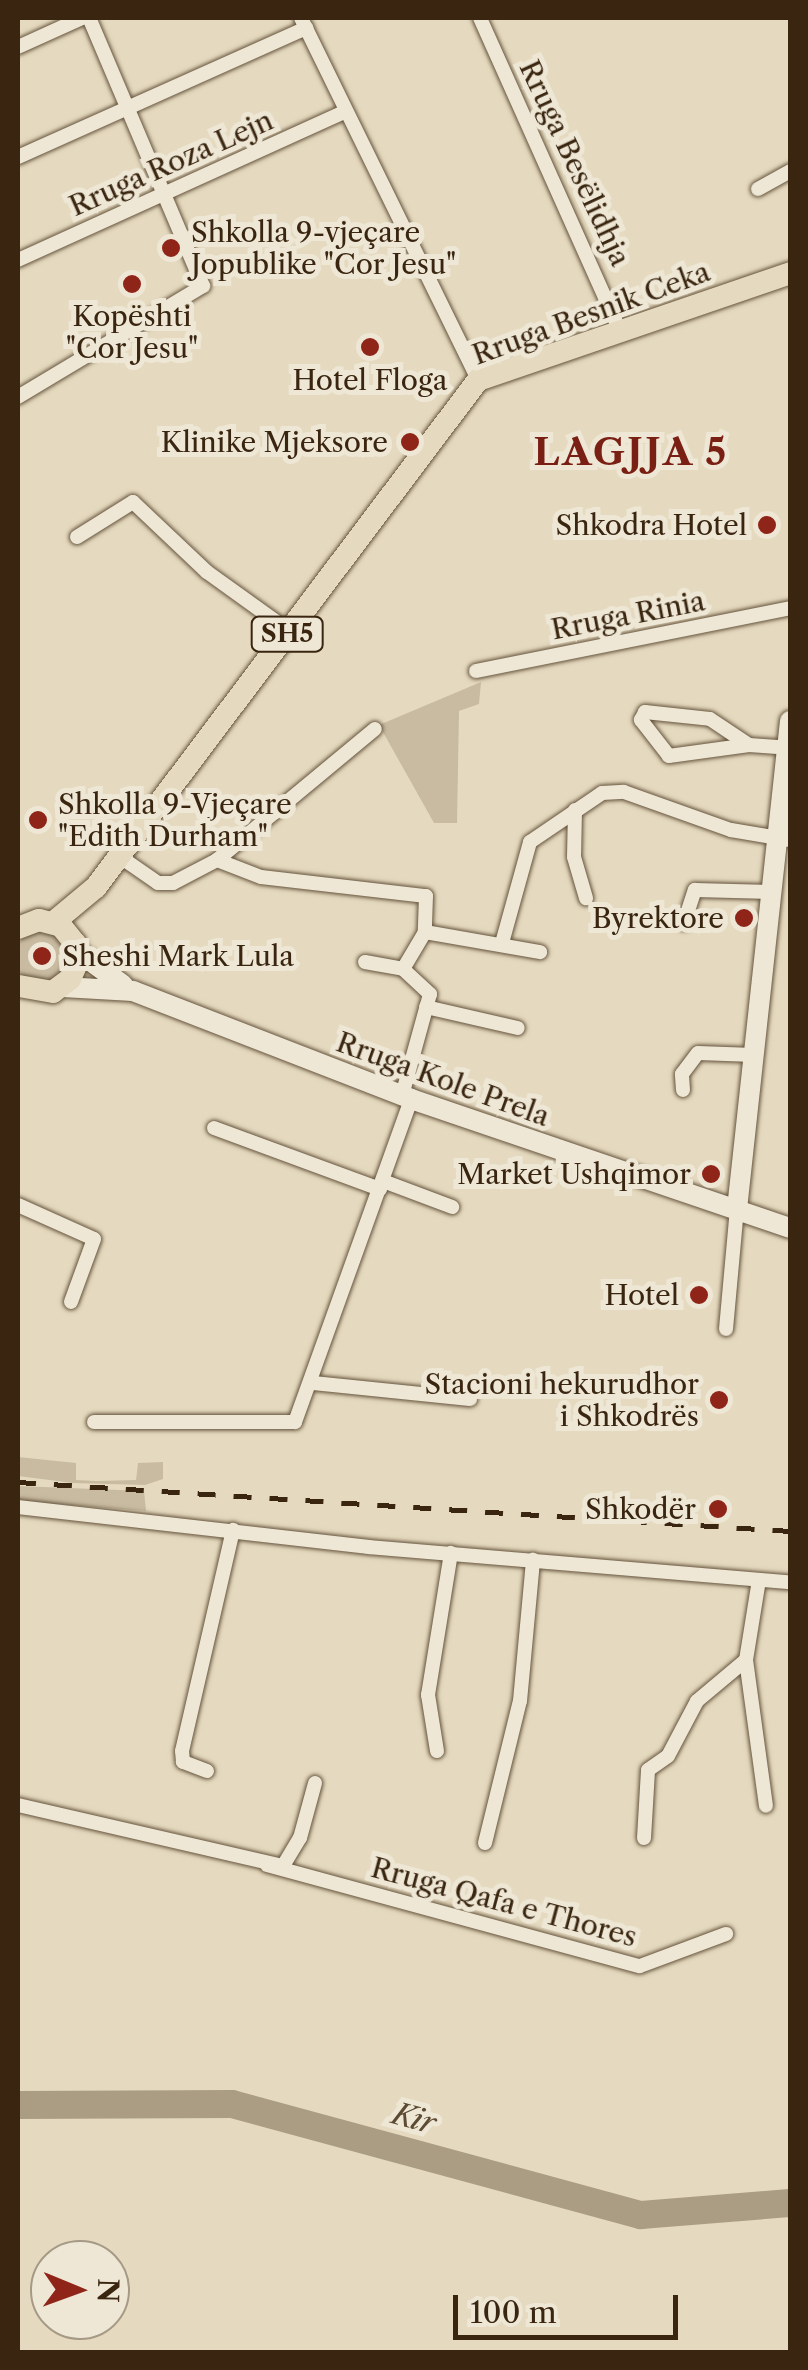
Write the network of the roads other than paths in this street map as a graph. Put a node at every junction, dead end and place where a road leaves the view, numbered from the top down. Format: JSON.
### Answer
{"nodes":[{"id":1,"x":86,"y":18,"type":"edge"},
{"id":2,"x":480,"y":18,"type":"edge"},
{"id":3,"x":303,"y":23,"type":"edge"},
{"id":4,"x":18,"y":47,"type":"edge"},
{"id":5,"x":129,"y":106,"type":"junction"},
{"id":6,"x":345,"y":112,"type":"junction"},
{"id":7,"x":18,"y":157,"type":"edge"},
{"id":8,"x":790,"y":171,"type":"edge"},
{"id":9,"x":758,"y":189,"type":"dead end"},
{"id":10,"x":167,"y":190,"type":"junction"},
{"id":11,"x":18,"y":260,"type":"edge"},
{"id":12,"x":790,"y":272,"type":"edge"},
{"id":13,"x":620,"y":332,"type":"junction"},
{"id":14,"x":478,"y":380,"type":"junction"},
{"id":15,"x":18,"y":398,"type":"edge"},
{"id":16,"x":77,"y":537,"type":"dead end"},
{"id":17,"x":790,"y":608,"type":"edge"},
{"id":18,"x":289,"y":631,"type":"junction"},
{"id":19,"x":476,"y":671,"type":"dead end"},
{"id":20,"x":790,"y":721,"type":"edge"},
{"id":21,"x":375,"y":729,"type":"dead end"},
{"id":22,"x":749,"y":745,"type":"junction"},
{"id":23,"x":788,"y":748,"type":"junction"},
{"id":24,"x":788,"y":775,"type":"edge"},
{"id":25,"x":575,"y":810,"type":"junction"},
{"id":26,"x":784,"y":839,"type":"edge"},
{"id":27,"x":120,"y":856,"type":"junction"},
{"id":28,"x":217,"y":860,"type":"junction"},
{"id":29,"x":96,"y":887,"type":"junction"},
{"id":30,"x":772,"y":892,"type":"junction"},
{"id":31,"x":586,"y":898,"type":"dead end"},
{"id":32,"x":54,"y":922,"type":"junction"},
{"id":33,"x":684,"y":923,"type":"dead end"},
{"id":34,"x":18,"y":928,"type":"edge"},
{"id":35,"x":425,"y":932,"type":"junction"},
{"id":36,"x":502,"y":943,"type":"junction"},
{"id":37,"x":76,"y":947,"type":"junction"},
{"id":38,"x":540,"y":952,"type":"dead end"},
{"id":39,"x":365,"y":962,"type":"dead end"},
{"id":40,"x":402,"y":969,"type":"junction"},
{"id":41,"x":18,"y":986,"type":"edge"},
{"id":42,"x":52,"y":990,"type":"junction"},
{"id":43,"x":133,"y":992,"type":"junction"},
{"id":44,"x":426,"y":1007,"type":"junction"},
{"id":45,"x":18,"y":1008,"type":"edge"},
{"id":46,"x":518,"y":1028,"type":"dead end"},
{"id":47,"x":754,"y":1054,"type":"junction"},
{"id":48,"x":683,"y":1090,"type":"dead end"},
{"id":49,"x":406,"y":1097,"type":"junction"},
{"id":50,"x":214,"y":1128,"type":"dead end"},
{"id":51,"x":381,"y":1185,"type":"junction"},
{"id":52,"x":18,"y":1205,"type":"edge"},
{"id":53,"x":452,"y":1207,"type":"dead end"},
{"id":54,"x":737,"y":1210,"type":"junction"},
{"id":55,"x":790,"y":1228,"type":"edge"},
{"id":56,"x":71,"y":1302,"type":"dead end"},
{"id":57,"x":726,"y":1330,"type":"dead end"},
{"id":58,"x":313,"y":1383,"type":"junction"},
{"id":59,"x":470,"y":1399,"type":"dead end"},
{"id":60,"x":94,"y":1422,"type":"dead end"},
{"id":61,"x":18,"y":1507,"type":"edge"},
{"id":62,"x":233,"y":1530,"type":"junction"},
{"id":63,"x":451,"y":1553,"type":"junction"},
{"id":64,"x":532,"y":1560,"type":"junction"},
{"id":65,"x":759,"y":1580,"type":"junction"},
{"id":66,"x":790,"y":1582,"type":"edge"},
{"id":67,"x":746,"y":1660,"type":"junction"},
{"id":68,"x":438,"y":1751,"type":"dead end"},
{"id":69,"x":207,"y":1772,"type":"dead end"},
{"id":70,"x":315,"y":1783,"type":"dead end"},
{"id":71,"x":18,"y":1805,"type":"edge"},
{"id":72,"x":766,"y":1806,"type":"dead end"},
{"id":73,"x":644,"y":1838,"type":"dead end"},
{"id":74,"x":485,"y":1843,"type":"dead end"},
{"id":75,"x":267,"y":1865,"type":"junction"},
{"id":76,"x":726,"y":1934,"type":"dead end"}],
"edges":[{"from":1,"to":4,"type":"street"},
{"from":1,"to":5,"type":"street"},
{"from":2,"to":13,"type":"street","name":"Rruga Besëlidhja"},
{"from":3,"to":5,"type":"street"},
{"from":3,"to":6,"type":"street"},
{"from":5,"to":7,"type":"street"},
{"from":5,"to":10,"type":"street"},
{"from":6,"to":10,"type":"street","name":"Rruga Roza Lejn"},
{"from":6,"to":14,"type":"street"},
{"from":8,"to":9,"type":"street"},
{"from":10,"to":11,"type":"street","name":"Rruga Roza Lejn"},
{"from":10,"to":15,"type":"street"},
{"from":12,"to":13,"type":"main road","name":"Rruga Besnik Ceka"},
{"from":13,"to":14,"type":"main road","name":"Rruga Besnik Ceka"},
{"from":14,"to":18,"type":"main road","name":"Rruga Besnik Ceka","number":"SH5"},
{"from":16,"to":18,"type":"street"},
{"from":17,"to":19,"type":"street","name":"Rruga Rinia"},
{"from":18,"to":27,"type":"main road","name":"Rruga Besnik Ceka","number":"SH5"},
{"from":20,"to":23,"type":"main road"},
{"from":21,"to":28,"type":"street"},
{"from":22,"to":22,"type":"street"},
{"from":22,"to":23,"type":"street"},
{"from":23,"to":24,"type":"main road"},
{"from":24,"to":26,"type":"main road"},
{"from":25,"to":26,"type":"street"},
{"from":25,"to":31,"type":"street"},
{"from":25,"to":36,"type":"street"},
{"from":26,"to":30,"type":"main road"},
{"from":27,"to":28,"type":"street"},
{"from":27,"to":29,"type":"main road","name":"Rruga Besnik Ceka","number":"SH5"},
{"from":28,"to":35,"type":"street"},
{"from":29,"to":32,"type":"main road","name":"Rruga Besnik Ceka","number":"SH5"},
{"from":29,"to":37,"type":"main road","name":"Rruga Besnik Ceka","number":"SH5"},
{"from":30,"to":33,"type":"street"},
{"from":30,"to":47,"type":"main road"},
{"from":32,"to":34,"type":"main road"},
{"from":32,"to":37,"type":"main road"},
{"from":35,"to":36,"type":"street"},
{"from":35,"to":40,"type":"street"},
{"from":36,"to":38,"type":"street"},
{"from":37,"to":42,"type":"main road","number":"SH5"},
{"from":37,"to":43,"type":"main road","name":"Rruga Kole Prela"},
{"from":39,"to":40,"type":"street"},
{"from":40,"to":44,"type":"street"},
{"from":41,"to":42,"type":"main road"},
{"from":42,"to":43,"type":"main road","name":"Rruga Kole Prela"},
{"from":42,"to":45,"type":"main road"},
{"from":43,"to":49,"type":"main road","name":"Rruga Kole Prela"},
{"from":44,"to":46,"type":"street"},
{"from":44,"to":49,"type":"street"},
{"from":47,"to":48,"type":"street"},
{"from":47,"to":54,"type":"main road"},
{"from":49,"to":51,"type":"street"},
{"from":49,"to":54,"type":"main road","name":"Rruga Kole Prela"},
{"from":50,"to":51,"type":"street"},
{"from":51,"to":53,"type":"street"},
{"from":51,"to":58,"type":"street"},
{"from":52,"to":56,"type":"street"},
{"from":54,"to":55,"type":"main road","name":"Rruga Kole Prela"},
{"from":54,"to":57,"type":"street"},
{"from":58,"to":59,"type":"street"},
{"from":58,"to":60,"type":"street"},
{"from":61,"to":62,"type":"street"},
{"from":62,"to":63,"type":"street"},
{"from":62,"to":69,"type":"street"},
{"from":63,"to":64,"type":"street"},
{"from":63,"to":68,"type":"street"},
{"from":64,"to":65,"type":"street"},
{"from":64,"to":74,"type":"street"},
{"from":65,"to":66,"type":"street"},
{"from":65,"to":67,"type":"street"},
{"from":67,"to":72,"type":"street"},
{"from":67,"to":73,"type":"street"},
{"from":70,"to":75,"type":"street"},
{"from":71,"to":75,"type":"street","name":"Rruga Qafa e Thores"},
{"from":75,"to":76,"type":"street","name":"Rruga Qafa e Thores"}]}
